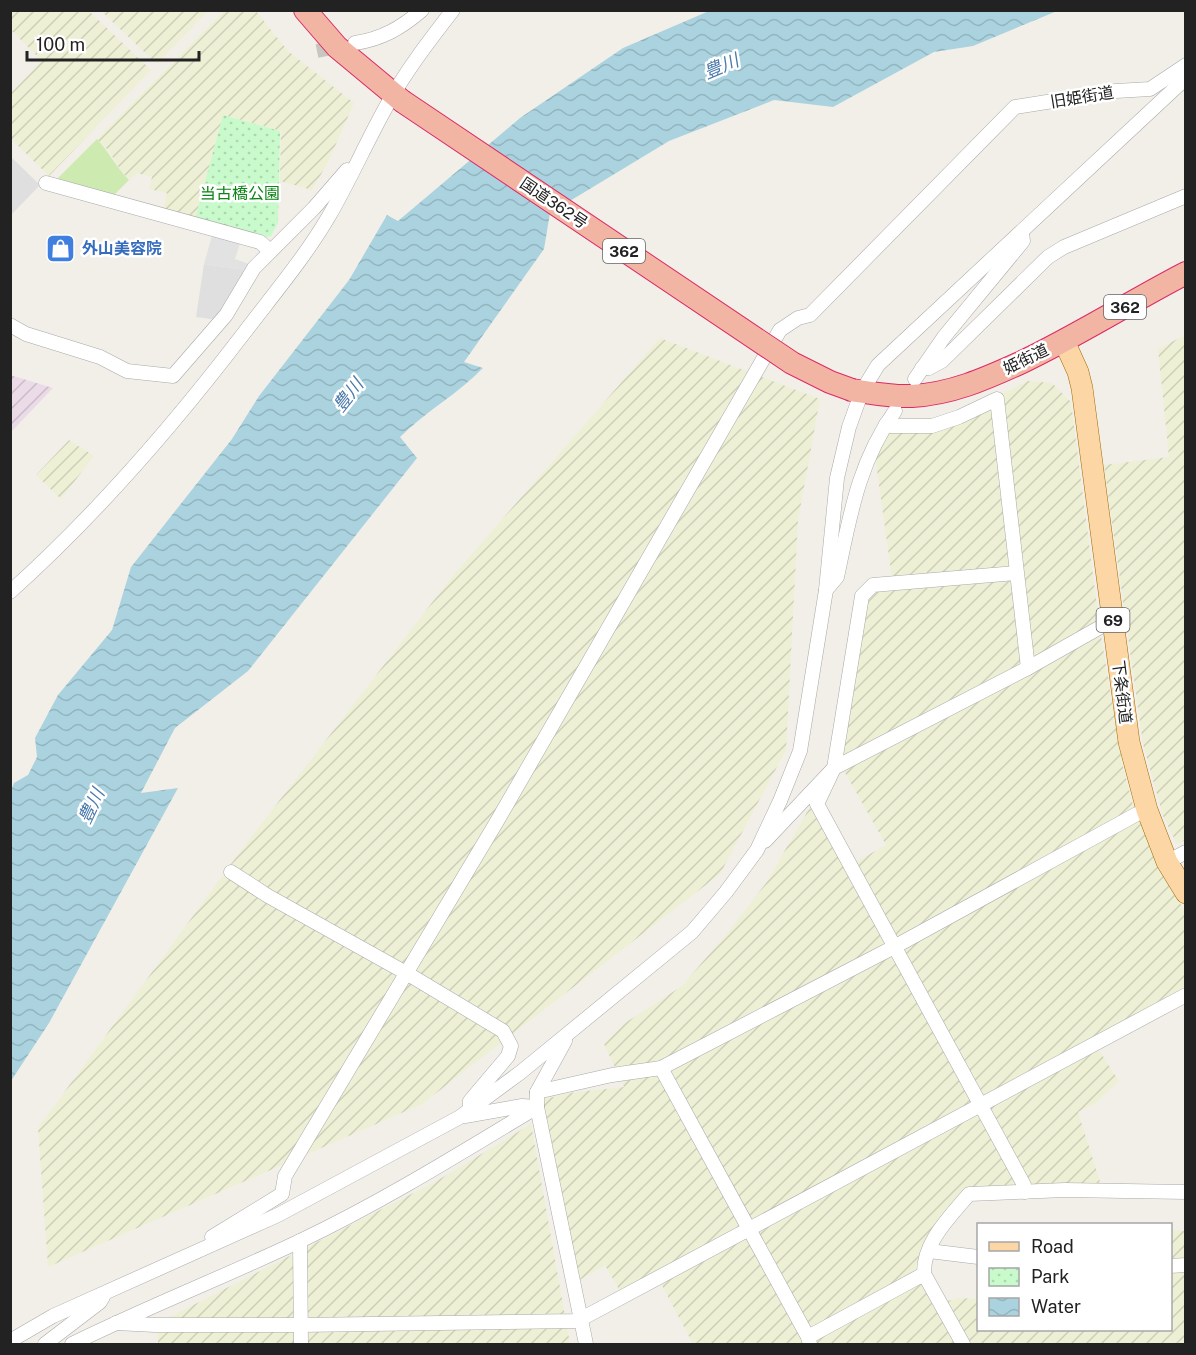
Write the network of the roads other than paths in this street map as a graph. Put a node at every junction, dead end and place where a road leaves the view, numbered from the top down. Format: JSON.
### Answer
{"nodes":[{"id":1,"x":305,"y":10,"type":"edge"},
{"id":2,"x":422,"y":10,"type":"edge"},
{"id":3,"x":453,"y":10,"type":"edge"},
{"id":4,"x":356,"y":43,"type":"tunnel mouth"},
{"id":5,"x":1185,"y":65,"type":"edge"},
{"id":6,"x":1185,"y":78,"type":"edge"},
{"id":7,"x":398,"y":97,"type":"junction"},
{"id":8,"x":362,"y":152,"type":"junction"},
{"id":9,"x":46,"y":183,"type":"dead end"},
{"id":10,"x":1185,"y":196,"type":"edge"},
{"id":11,"x":1022,"y":230,"type":"junction"},
{"id":12,"x":270,"y":250,"type":"junction"},
{"id":13,"x":1185,"y":273,"type":"edge"},
{"id":14,"x":10,"y":325,"type":"edge"},
{"id":15,"x":1065,"y":340,"type":"junction"},
{"id":16,"x":857,"y":390,"type":"junction"},
{"id":17,"x":895,"y":411,"type":"dead end"},
{"id":18,"x":886,"y":424,"type":"junction"},
{"id":19,"x":1016,"y":573,"type":"junction"},
{"id":20,"x":826,"y":590,"type":"junction"},
{"id":21,"x":10,"y":592,"type":"edge"},
{"id":22,"x":1113,"y":622,"type":"junction"},
{"id":23,"x":1028,"y":669,"type":"junction"},
{"id":24,"x":834,"y":768,"type":"junction"},
{"id":25,"x":1146,"y":810,"type":"junction"},
{"id":26,"x":757,"y":850,"type":"junction"},
{"id":27,"x":1176,"y":857,"type":"edge"},
{"id":28,"x":231,"y":872,"type":"dead end"},
{"id":29,"x":1185,"y":893,"type":"edge"},
{"id":30,"x":894,"y":947,"type":"junction"},
{"id":31,"x":408,"y":974,"type":"junction"},
{"id":32,"x":1185,"y":996,"type":"edge"},
{"id":33,"x":569,"y":1034,"type":"junction"},
{"id":34,"x":661,"y":1068,"type":"junction"},
{"id":35,"x":537,"y":1099,"type":"junction"},
{"id":36,"x":980,"y":1105,"type":"junction"},
{"id":37,"x":465,"y":1113,"type":"junction"},
{"id":38,"x":1025,"y":1192,"type":"junction"},
{"id":39,"x":1185,"y":1192,"type":"edge"},
{"id":40,"x":749,"y":1229,"type":"junction"},
{"id":41,"x":300,"y":1241,"type":"junction"},
{"id":42,"x":929,"y":1251,"type":"junction"},
{"id":43,"x":192,"y":1253,"type":"junction"},
{"id":44,"x":977,"y":1257,"type":"edge"},
{"id":45,"x":924,"y":1274,"type":"junction"},
{"id":46,"x":105,"y":1292,"type":"junction"},
{"id":47,"x":581,"y":1319,"type":"junction"},
{"id":48,"x":116,"y":1323,"type":"junction"},
{"id":49,"x":301,"y":1325,"type":"junction"},
{"id":50,"x":10,"y":1341,"type":"edge"},
{"id":51,"x":809,"y":1341,"type":"edge"},
{"id":52,"x":45,"y":1344,"type":"edge"},
{"id":53,"x":72,"y":1344,"type":"edge"},
{"id":54,"x":301,"y":1344,"type":"edge"},
{"id":55,"x":586,"y":1344,"type":"edge"},
{"id":56,"x":963,"y":1344,"type":"edge"}],
"edges":[{"from":1,"to":7,"type":"highway","name":"国道362号","number":"362"},
{"from":2,"to":4,"type":"street"},
{"from":3,"to":7,"type":"street"},
{"from":5,"to":31,"type":"street","name":"旧姫街道"},
{"from":6,"to":11,"type":"street"},
{"from":7,"to":8,"type":"street"},
{"from":7,"to":16,"type":"highway","name":"国道362号","number":"362","bridge":true},
{"from":8,"to":12,"type":"street"},
{"from":8,"to":21,"type":"street"},
{"from":9,"to":12,"type":"street"},
{"from":10,"to":11,"type":"street"},
{"from":11,"to":16,"type":"street"},
{"from":12,"to":14,"type":"street"},
{"from":13,"to":15,"type":"highway","name":"姫街道","number":"362"},
{"from":15,"to":16,"type":"highway","name":"姫街道","number":"362"},
{"from":15,"to":22,"type":"main road","name":"下条街道","number":"69"},
{"from":16,"to":20,"type":"street"},
{"from":17,"to":18,"type":"street"},
{"from":18,"to":19,"type":"street"},
{"from":18,"to":20,"type":"street"},
{"from":19,"to":23,"type":"street"},
{"from":19,"to":24,"type":"street"},
{"from":20,"to":26,"type":"street"},
{"from":22,"to":23,"type":"street"},
{"from":22,"to":25,"type":"main road","name":"下条街道","number":"69"},
{"from":23,"to":24,"type":"street"},
{"from":24,"to":26,"type":"street"},
{"from":24,"to":30,"type":"street"},
{"from":25,"to":27,"type":"main road","name":"下条街道","number":"69"},
{"from":25,"to":30,"type":"street"},
{"from":26,"to":33,"type":"street"},
{"from":27,"to":29,"type":"main road","name":"下条街道","number":"69"},
{"from":28,"to":31,"type":"street"},
{"from":30,"to":34,"type":"street"},
{"from":30,"to":36,"type":"street"},
{"from":31,"to":37,"type":"street"},
{"from":31,"to":43,"type":"street"},
{"from":32,"to":36,"type":"street"},
{"from":33,"to":35,"type":"street"},
{"from":33,"to":37,"type":"street"},
{"from":34,"to":35,"type":"street"},
{"from":34,"to":40,"type":"street"},
{"from":35,"to":37,"type":"street"},
{"from":35,"to":41,"type":"street"},
{"from":35,"to":47,"type":"street"},
{"from":36,"to":38,"type":"street"},
{"from":36,"to":40,"type":"street"},
{"from":37,"to":43,"type":"street"},
{"from":38,"to":39,"type":"street"},
{"from":38,"to":42,"type":"street"},
{"from":40,"to":47,"type":"street"},
{"from":40,"to":51,"type":"street"},
{"from":41,"to":48,"type":"street"},
{"from":41,"to":49,"type":"street"},
{"from":42,"to":44,"type":"street"},
{"from":42,"to":45,"type":"street"},
{"from":43,"to":46,"type":"street"},
{"from":45,"to":51,"type":"street"},
{"from":45,"to":56,"type":"street"},
{"from":46,"to":50,"type":"street"},
{"from":46,"to":52,"type":"street"},
{"from":47,"to":49,"type":"street"},
{"from":47,"to":55,"type":"street"},
{"from":48,"to":49,"type":"street"},
{"from":48,"to":53,"type":"street"},
{"from":49,"to":54,"type":"street"}]}
